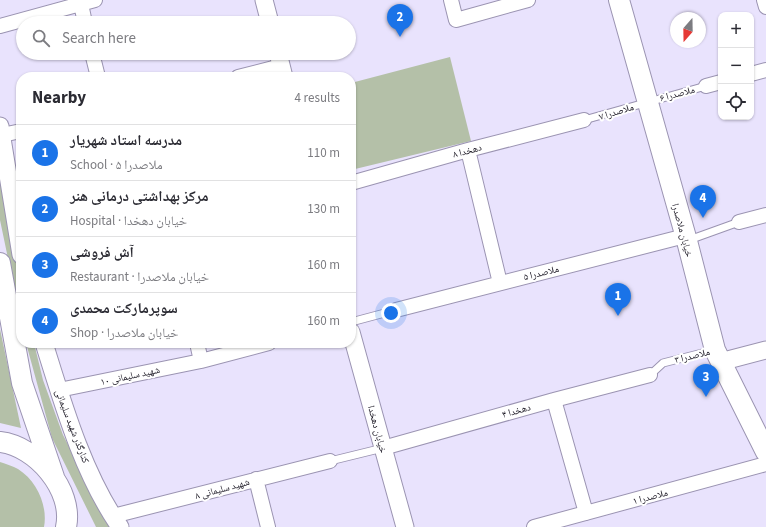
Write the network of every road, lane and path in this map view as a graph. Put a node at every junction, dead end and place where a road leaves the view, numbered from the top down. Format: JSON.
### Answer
{"nodes":[{"id":1,"x":95,"y":0,"type":"edge"},
{"id":2,"x":264,"y":0,"type":"edge"},
{"id":3,"x":451,"y":0,"type":"edge"},
{"id":4,"x":528,"y":0,"type":"edge"},
{"id":5,"x":619,"y":0,"type":"edge"},
{"id":6,"x":764,"y":0,"type":"edge"},
{"id":7,"x":81,"y":4,"type":"junction"},
{"id":8,"x":766,"y":7,"type":"edge"},
{"id":9,"x":37,"y":16,"type":"edge"},
{"id":10,"x":84,"y":16,"type":"edge"},
{"id":11,"x":268,"y":16,"type":"edge"},
{"id":12,"x":16,"y":22,"type":"edge"},
{"id":13,"x":0,"y":26,"type":"edge"},
{"id":14,"x":94,"y":60,"type":"edge"},
{"id":15,"x":281,"y":65,"type":"edge"},
{"id":16,"x":766,"y":70,"type":"edge"},
{"id":17,"x":97,"y":72,"type":"edge"},
{"id":18,"x":256,"y":72,"type":"edge"},
{"id":19,"x":754,"y":73,"type":"edge"},
{"id":20,"x":718,"y":83,"type":"edge"},
{"id":21,"x":706,"y":86,"type":"joint"},
{"id":22,"x":648,"y":101,"type":"junction"},
{"id":23,"x":584,"y":120,"type":"joint"},
{"id":24,"x":1,"y":130,"type":"edge"},
{"id":25,"x":16,"y":131,"type":"edge"},
{"id":26,"x":468,"y":150,"type":"junction"},
{"id":27,"x":356,"y":182,"type":"edge"},
{"id":28,"x":766,"y":215,"type":"edge"},
{"id":29,"x":739,"y":222,"type":"joint"},
{"id":30,"x":16,"y":224,"type":"edge"},
{"id":31,"x":686,"y":238,"type":"junction"},
{"id":32,"x":0,"y":263,"type":"edge"},
{"id":33,"x":500,"y":283,"type":"junction"},
{"id":34,"x":396,"y":310,"type":"joint"},
{"id":35,"x":356,"y":321,"type":"edge"},
{"id":36,"x":46,"y":348,"type":"edge"},
{"id":37,"x":197,"y":348,"type":"edge"},
{"id":38,"x":250,"y":348,"type":"edge"},
{"id":39,"x":355,"y":348,"type":"edge"},
{"id":40,"x":766,"y":350,"type":"edge"},
{"id":41,"x":717,"y":356,"type":"junction"},
{"id":42,"x":201,"y":361,"type":"junction"},
{"id":43,"x":650,"y":375,"type":"joint"},
{"id":44,"x":59,"y":390,"type":"junction"},
{"id":45,"x":554,"y":400,"type":"junction"},
{"id":46,"x":0,"y":442,"type":"edge"},
{"id":47,"x":383,"y":448,"type":"junction"},
{"id":48,"x":766,"y":452,"type":"edge"},
{"id":49,"x":330,"y":460,"type":"joint"},
{"id":50,"x":766,"y":464,"type":"edge"},
{"id":51,"x":54,"y":477,"type":"junction"},
{"id":52,"x":256,"y":479,"type":"junction"},
{"id":53,"x":64,"y":499,"type":"junction"},
{"id":54,"x":586,"y":513,"type":"junction"},
{"id":55,"x":117,"y":522,"type":"edge"},
{"id":56,"x":66,"y":527,"type":"edge"},
{"id":57,"x":83,"y":527,"type":"edge"},
{"id":58,"x":268,"y":527,"type":"edge"},
{"id":59,"x":405,"y":527,"type":"edge"},
{"id":60,"x":534,"y":527,"type":"edge"}],
"edges":[{"from":1,"to":7,"type":"street"},
{"from":2,"to":11,"type":"street"},
{"from":3,"to":4,"type":"street"},
{"from":5,"to":22,"type":"main road","name":"خیابان ملاصدرا"},
{"from":6,"to":8,"type":"street"},
{"from":7,"to":9,"type":"street"},
{"from":7,"to":10,"type":"street"},
{"from":12,"to":13,"type":"street"},
{"from":14,"to":17,"type":"street"},
{"from":15,"to":18,"type":"street"},
{"from":16,"to":19,"type":"street"},
{"from":20,"to":21,"type":"street"},
{"from":21,"to":22,"type":"lane","name":"ملاصدرا ۶"},
{"from":22,"to":23,"type":"lane","name":"ملاصدرا ۷"},
{"from":22,"to":31,"type":"main road","name":"خیابان ملاصدرا"},
{"from":23,"to":26,"type":"street","name":"دهخدا ۸"},
{"from":24,"to":25,"type":"street"},
{"from":24,"to":30,"type":"street"},
{"from":26,"to":27,"type":"street","name":"دهخدا ۸"},
{"from":26,"to":33,"type":"street"},
{"from":28,"to":29,"type":"street"},
{"from":29,"to":31,"type":"lane"},
{"from":31,"to":33,"type":"street","name":"ملاصدرا ۵"},
{"from":31,"to":41,"type":"main road","name":"خیابان ملاصدرا"},
{"from":32,"to":51,"type":"main road"},
{"from":33,"to":34,"type":"street","name":"ملاصدرا ۵"},
{"from":34,"to":35,"type":"lane"},
{"from":36,"to":44,"type":"street","name":"کنارگذر شهید سلیمانی"},
{"from":37,"to":42,"type":"street"},
{"from":38,"to":42,"type":"street","name":"شهید سلیمانی ۱۰"},
{"from":39,"to":47,"type":"street","name":"خیابان دهخدا"},
{"from":40,"to":41,"type":"street"},
{"from":41,"to":43,"type":"lane","name":"ملاصدرا ۳"},
{"from":41,"to":48,"type":"main road","name":"خیابان ملاصدرا"},
{"from":42,"to":44,"type":"street","name":"شهید سلیمانی ۱۰"},
{"from":43,"to":45,"type":"street","name":"دهخدا ۴"},
{"from":44,"to":55,"type":"street","name":"کنارگذر شهید سلیمانی"},
{"from":45,"to":47,"type":"street","name":"دهخدا ۴"},
{"from":45,"to":54,"type":"street"},
{"from":46,"to":51,"type":"main road"},
{"from":47,"to":49,"type":"lane"},
{"from":47,"to":59,"type":"street","name":"خیابان دهخدا"},
{"from":49,"to":52,"type":"street","name":"شهید سلیمانی ۸"},
{"from":50,"to":54,"type":"street","name":"ملاصدرا ۱"},
{"from":51,"to":53,"type":"main road"},
{"from":52,"to":55,"type":"street","name":"شهید سلیمانی ۸"},
{"from":52,"to":58,"type":"street"},
{"from":53,"to":56,"type":"main road"},
{"from":53,"to":57,"type":"main road"},
{"from":54,"to":60,"type":"street","name":"ملاصدرا ۱"}]}
